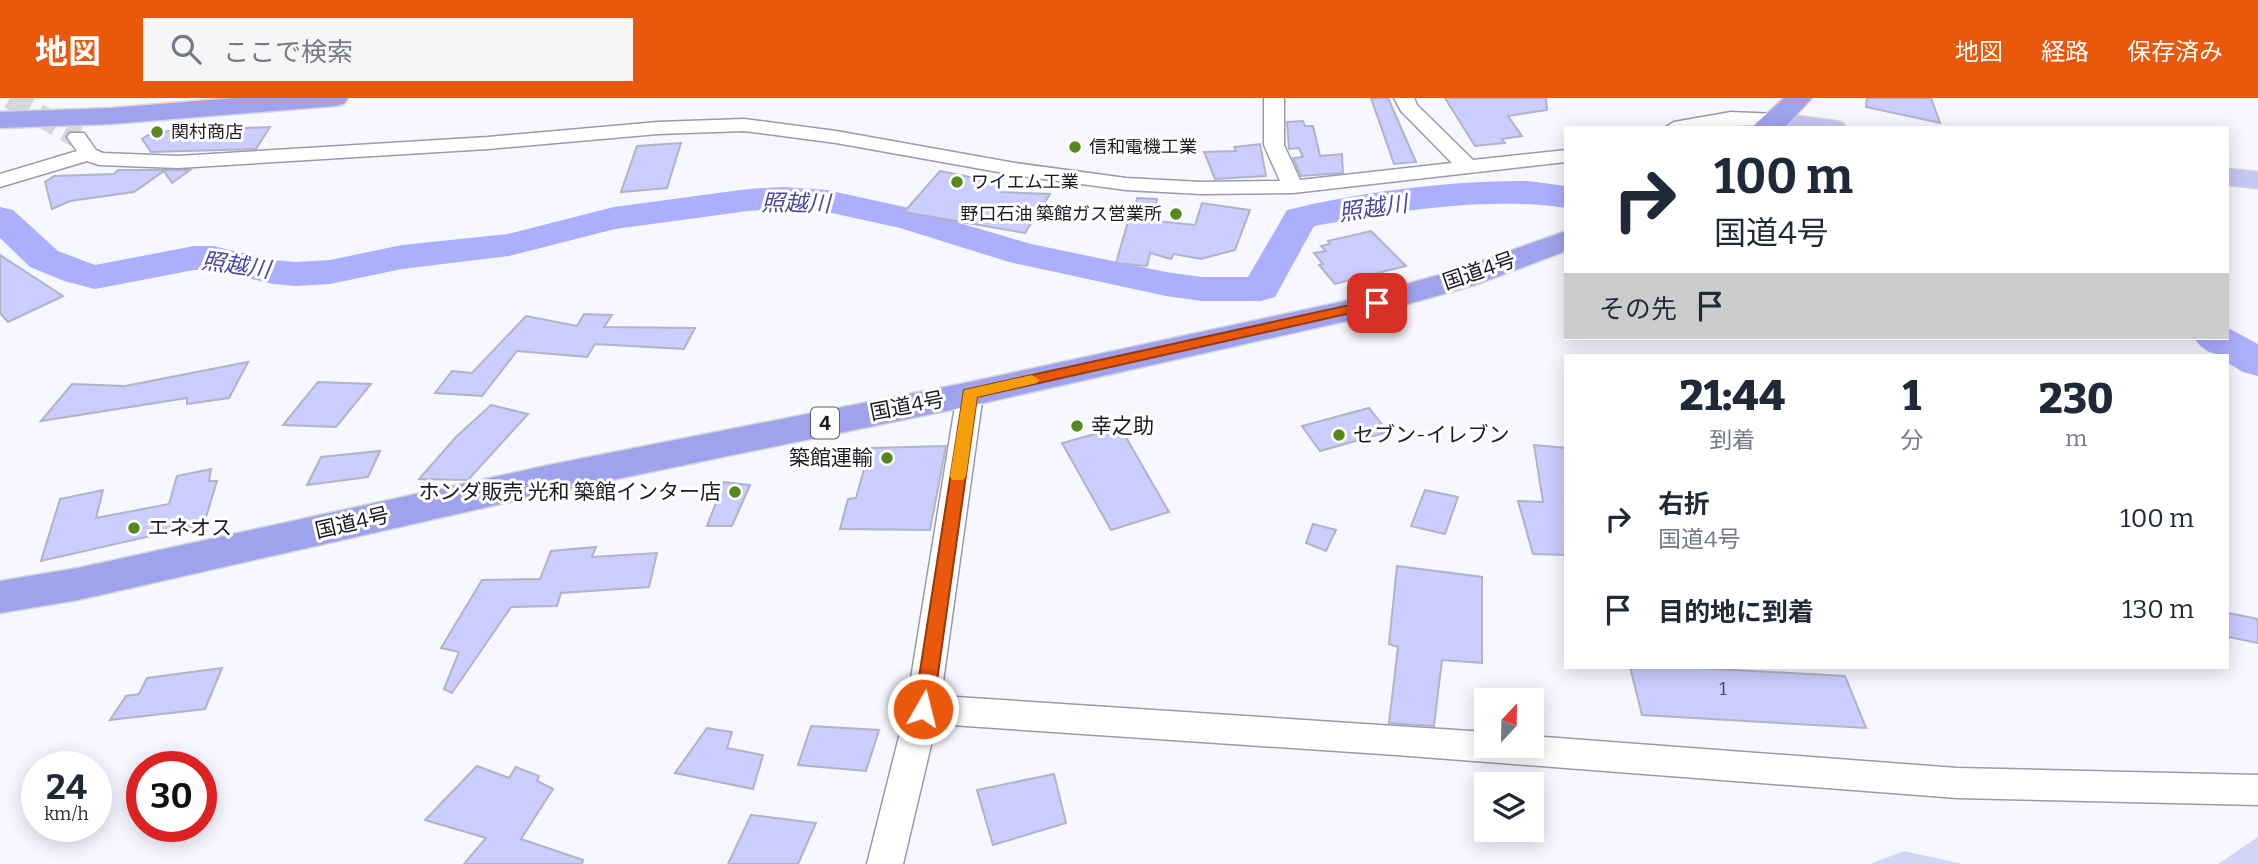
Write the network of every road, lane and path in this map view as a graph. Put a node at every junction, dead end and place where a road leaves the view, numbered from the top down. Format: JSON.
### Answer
{"nodes":[{"id":1,"x":123,"y":98,"type":"edge"},
{"id":2,"x":335,"y":98,"type":"edge"},
{"id":3,"x":1274,"y":98,"type":"edge"},
{"id":4,"x":1404,"y":98,"type":"edge"},
{"id":5,"x":1800,"y":98,"type":"edge"},
{"id":6,"x":0,"y":104,"type":"edge"},
{"id":7,"x":254,"y":106,"type":"junction"},
{"id":8,"x":0,"y":120,"type":"edge"},
{"id":9,"x":1771,"y":124,"type":"edge"},
{"id":10,"x":1685,"y":126,"type":"edge"},
{"id":11,"x":1802,"y":126,"type":"edge"},
{"id":12,"x":0,"y":128,"type":"edge"},
{"id":13,"x":1564,"y":156,"type":"edge"},
{"id":14,"x":1468,"y":167,"type":"junction"},
{"id":15,"x":2229,"y":177,"type":"edge"},
{"id":16,"x":2258,"y":180,"type":"edge"},
{"id":17,"x":0,"y":181,"type":"edge"},
{"id":18,"x":1293,"y":187,"type":"junction"},
{"id":19,"x":1564,"y":241,"type":"edge"},
{"id":20,"x":970,"y":394,"type":"junction"},
{"id":21,"x":78,"y":584,"type":"junction"},
{"id":22,"x":0,"y":597,"type":"edge"},
{"id":23,"x":0,"y":610,"type":"edge"},
{"id":24,"x":923,"y":709,"type":"junction"},
{"id":25,"x":2258,"y":790,"type":"edge"},
{"id":26,"x":885,"y":864,"type":"edge"}],
"edges":[{"from":1,"to":6,"type":"highway"},
{"from":2,"to":7,"type":"highway"},
{"from":3,"to":18,"type":"street"},
{"from":4,"to":14,"type":"street"},
{"from":5,"to":9,"type":"highway"},
{"from":7,"to":8,"type":"highway"},
{"from":7,"to":12,"type":"highway"},
{"from":9,"to":10,"type":"street"},
{"from":9,"to":11,"type":"main road"},
{"from":13,"to":14,"type":"street"},
{"from":14,"to":18,"type":"street"},
{"from":15,"to":16,"type":"main road"},
{"from":17,"to":18,"type":"street"},
{"from":19,"to":20,"type":"highway","name":"国道4号","number":"4"},
{"from":20,"to":21,"type":"highway","name":"国道4号","number":"4"},
{"from":20,"to":24,"type":"street"},
{"from":21,"to":22,"type":"highway","name":"国道4号","number":"4"},
{"from":21,"to":23,"type":"highway","name":"国道4号","number":"4"},
{"from":24,"to":25,"type":"street"},
{"from":24,"to":26,"type":"street"}]}
